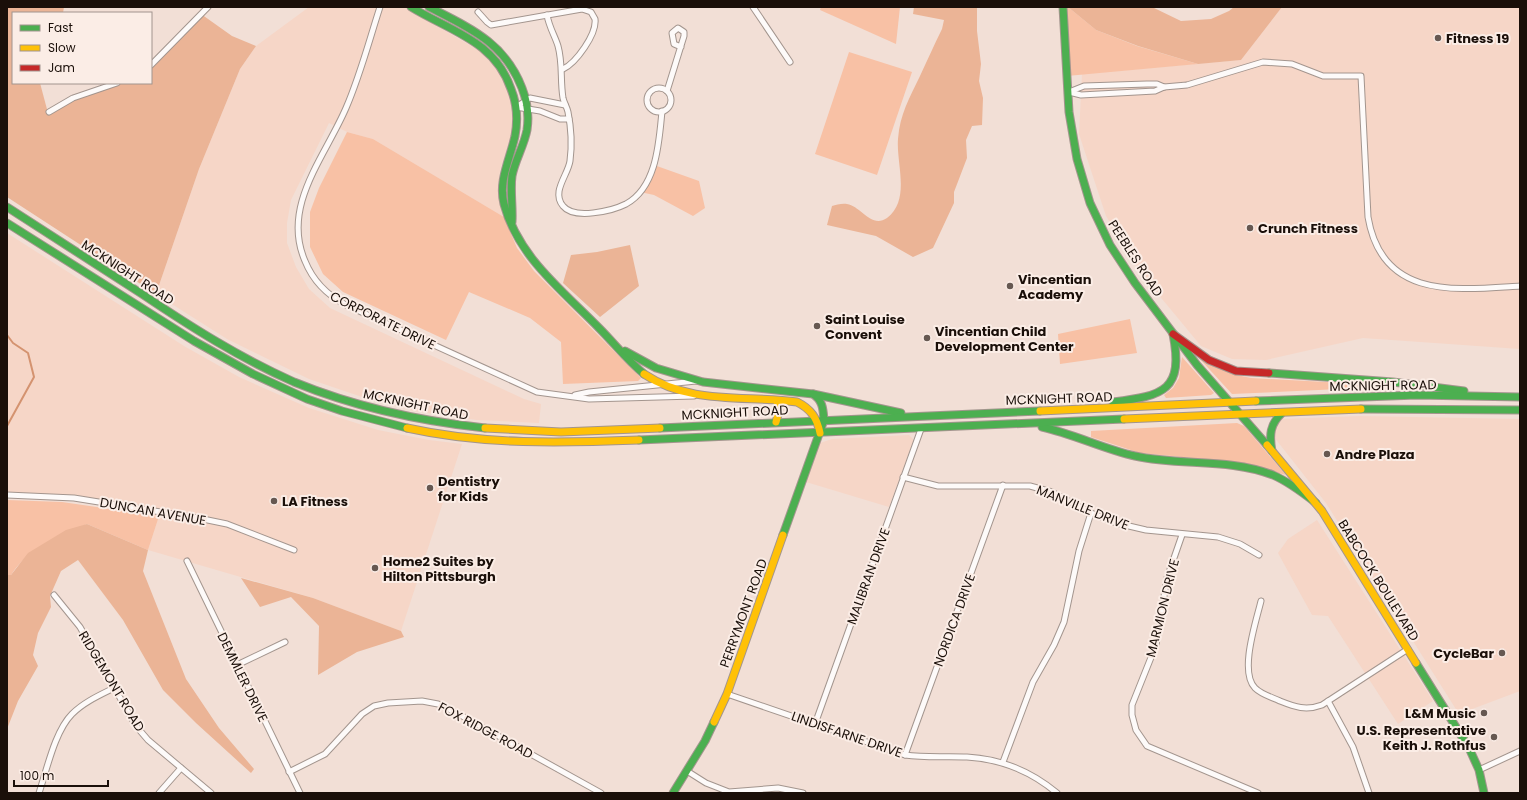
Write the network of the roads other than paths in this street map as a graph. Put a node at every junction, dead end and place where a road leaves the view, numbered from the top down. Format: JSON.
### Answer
{"nodes":[{"id":1,"x":208,"y":7,"type":"edge"},
{"id":2,"x":380,"y":7,"type":"edge"},
{"id":3,"x":411,"y":7,"type":"edge"},
{"id":4,"x":429,"y":7,"type":"edge"},
{"id":5,"x":753,"y":7,"type":"edge"},
{"id":6,"x":1063,"y":7,"type":"edge"},
{"id":7,"x":478,"y":12,"type":"dead end"},
{"id":8,"x":547,"y":15,"type":"junction"},
{"id":9,"x":681,"y":47,"type":"dead end"},
{"id":10,"x":790,"y":62,"type":"dead end"},
{"id":11,"x":152,"y":64,"type":"edge"},
{"id":12,"x":563,"y":69,"type":"junction"},
{"id":13,"x":114,"y":84,"type":"edge"},
{"id":14,"x":1164,"y":88,"type":"junction"},
{"id":15,"x":667,"y":91,"type":"junction"},
{"id":16,"x":1069,"y":92,"type":"junction"},
{"id":17,"x":526,"y":99,"type":"junction"},
{"id":18,"x":566,"y":105,"type":"junction"},
{"id":19,"x":516,"y":107,"type":"junction"},
{"id":20,"x":527,"y":109,"type":"junction"},
{"id":21,"x":662,"y":111,"type":"junction"},
{"id":22,"x":49,"y":112,"type":"dead end"},
{"id":23,"x":569,"y":119,"type":"junction"},
{"id":24,"x":7,"y":207,"type":"edge"},
{"id":25,"x":512,"y":222,"type":"junction"},
{"id":26,"x":7,"y":223,"type":"edge"},
{"id":27,"x":1520,"y":286,"type":"edge"},
{"id":28,"x":1173,"y":334,"type":"junction"},
{"id":29,"x":617,"y":345,"type":"junction"},
{"id":30,"x":703,"y":382,"type":"junction"},
{"id":31,"x":662,"y":384,"type":"junction"},
{"id":32,"x":813,"y":394,"type":"junction"},
{"id":33,"x":572,"y":396,"type":"junction"},
{"id":34,"x":701,"y":396,"type":"junction"},
{"id":35,"x":1517,"y":397,"type":"edge"},
{"id":36,"x":777,"y":401,"type":"junction"},
{"id":37,"x":1231,"y":402,"type":"junction"},
{"id":38,"x":1051,"y":410,"type":"junction"},
{"id":39,"x":1520,"y":410,"type":"edge"},
{"id":40,"x":1282,"y":413,"type":"junction"},
{"id":41,"x":1242,"y":415,"type":"junction"},
{"id":42,"x":916,"y":416,"type":"junction"},
{"id":43,"x":822,"y":420,"type":"junction"},
{"id":44,"x":776,"y":422,"type":"junction"},
{"id":45,"x":1025,"y":424,"type":"junction"},
{"id":46,"x":921,"y":429,"type":"junction"},
{"id":47,"x":820,"y":433,"type":"junction"},
{"id":48,"x":1272,"y":451,"type":"junction"},
{"id":49,"x":904,"y":477,"type":"junction"},
{"id":50,"x":1003,"y":485,"type":"junction"},
{"id":51,"x":7,"y":495,"type":"edge"},
{"id":52,"x":1316,"y":503,"type":"junction"},
{"id":53,"x":1092,"y":513,"type":"junction"},
{"id":54,"x":1182,"y":535,"type":"junction"},
{"id":55,"x":294,"y":550,"type":"dead end"},
{"id":56,"x":1259,"y":555,"type":"dead end"},
{"id":57,"x":187,"y":561,"type":"dead end"},
{"id":58,"x":54,"y":595,"type":"dead end"},
{"id":59,"x":1261,"y":601,"type":"dead end"},
{"id":60,"x":285,"y":642,"type":"dead end"},
{"id":61,"x":1408,"y":649,"type":"junction"},
{"id":62,"x":237,"y":665,"type":"junction"},
{"id":63,"x":114,"y":688,"type":"junction"},
{"id":64,"x":727,"y":694,"type":"junction"},
{"id":65,"x":1328,"y":701,"type":"junction"},
{"id":66,"x":815,"y":724,"type":"junction"},
{"id":67,"x":1520,"y":751,"type":"edge"},
{"id":68,"x":905,"y":755,"type":"junction"},
{"id":69,"x":1003,"y":762,"type":"junction"},
{"id":70,"x":181,"y":768,"type":"junction"},
{"id":71,"x":1478,"y":770,"type":"junction"},
{"id":72,"x":687,"y":771,"type":"junction"},
{"id":73,"x":289,"y":772,"type":"junction"},
{"id":74,"x":39,"y":793,"type":"edge"},
{"id":75,"x":159,"y":793,"type":"edge"},
{"id":76,"x":211,"y":793,"type":"edge"},
{"id":77,"x":300,"y":793,"type":"edge"},
{"id":78,"x":601,"y":793,"type":"edge"},
{"id":79,"x":673,"y":793,"type":"edge"},
{"id":80,"x":804,"y":793,"type":"edge"},
{"id":81,"x":1057,"y":793,"type":"edge"},
{"id":82,"x":1258,"y":793,"type":"edge"},
{"id":83,"x":1369,"y":793,"type":"edge"},
{"id":84,"x":1484,"y":793,"type":"edge"}],
"edges":[{"from":1,"to":11,"type":"street"},
{"from":2,"to":33,"type":"street","name":"CORPORATE DRIVE"},
{"from":3,"to":19,"type":"main road"},
{"from":4,"to":17,"type":"main road"},
{"from":5,"to":10,"type":"street"},
{"from":6,"to":16,"type":"main road","name":"PEEBLES ROAD"},
{"from":7,"to":8,"type":"street"},
{"from":8,"to":12,"type":"street"},
{"from":8,"to":12,"type":"street"},
{"from":9,"to":15,"type":"street"},
{"from":12,"to":18,"type":"street"},
{"from":13,"to":22,"type":"street"},
{"from":14,"to":16,"type":"street"},
{"from":14,"to":16,"type":"street"},
{"from":14,"to":27,"type":"street"},
{"from":15,"to":21,"type":"street"},
{"from":15,"to":21,"type":"street"},
{"from":16,"to":28,"type":"main road","name":"PEEBLES ROAD"},
{"from":17,"to":18,"type":"street"},
{"from":17,"to":19,"type":"street"},
{"from":17,"to":20,"type":"main road"},
{"from":18,"to":23,"type":"street"},
{"from":19,"to":20,"type":"street"},
{"from":19,"to":25,"type":"main road"},
{"from":20,"to":23,"type":"street"},
{"from":20,"to":25,"type":"main road"},
{"from":21,"to":23,"type":"street"},
{"from":24,"to":44,"type":"main road","name":"MCKNIGHT ROAD"},
{"from":25,"to":29,"type":"main road"},
{"from":26,"to":47,"type":"main road","name":"MCKNIGHT ROAD"},
{"from":28,"to":35,"type":"main road"},
{"from":28,"to":37,"type":"main road","name":"PEEBLES ROAD"},
{"from":28,"to":38,"type":"main road"},
{"from":29,"to":30,"type":"main road"},
{"from":29,"to":31,"type":"main road"},
{"from":30,"to":31,"type":"street","name":"CORPORATE DRIVE"},
{"from":30,"to":32,"type":"main road"},
{"from":31,"to":33,"type":"street","name":"CORPORATE DRIVE"},
{"from":31,"to":34,"type":"main road"},
{"from":32,"to":42,"type":"main road"},
{"from":32,"to":43,"type":"main road"},
{"from":33,"to":34,"type":"street","name":"CORPORATE DRIVE"},
{"from":34,"to":36,"type":"main road"},
{"from":35,"to":37,"type":"main road","name":"MCKNIGHT ROAD"},
{"from":36,"to":43,"type":"main road"},
{"from":36,"to":44,"type":"main road"},
{"from":37,"to":38,"type":"main road","name":"MCKNIGHT ROAD"},
{"from":37,"to":41,"type":"main road","name":"PEEBLES ROAD"},
{"from":38,"to":42,"type":"main road","name":"MCKNIGHT ROAD"},
{"from":39,"to":40,"type":"main road","name":"MCKNIGHT ROAD"},
{"from":40,"to":41,"type":"main road","name":"MCKNIGHT ROAD"},
{"from":40,"to":48,"type":"main road"},
{"from":41,"to":45,"type":"main road","name":"MCKNIGHT ROAD"},
{"from":41,"to":48,"type":"main road","name":"BABCOCK BOULEVARD"},
{"from":42,"to":43,"type":"main road","name":"MCKNIGHT ROAD"},
{"from":43,"to":44,"type":"main road","name":"MCKNIGHT ROAD"},
{"from":43,"to":47,"type":"main road"},
{"from":45,"to":46,"type":"main road","name":"MCKNIGHT ROAD"},
{"from":45,"to":52,"type":"main road"},
{"from":46,"to":47,"type":"main road","name":"MCKNIGHT ROAD"},
{"from":46,"to":49,"type":"street","name":"MALIBRAN DRIVE"},
{"from":47,"to":64,"type":"main road","name":"PERRYMONT ROAD"},
{"from":48,"to":52,"type":"main road","name":"BABCOCK BOULEVARD"},
{"from":49,"to":50,"type":"street","name":"MANVILLE DRIVE"},
{"from":49,"to":66,"type":"street","name":"MALIBRAN DRIVE"},
{"from":50,"to":53,"type":"street","name":"MANVILLE DRIVE"},
{"from":50,"to":68,"type":"street","name":"NORDICA DRIVE"},
{"from":51,"to":55,"type":"street","name":"DUNCAN AVENUE"},
{"from":52,"to":61,"type":"main road","name":"BABCOCK BOULEVARD"},
{"from":53,"to":54,"type":"street","name":"MANVILLE DRIVE"},
{"from":53,"to":69,"type":"street"},
{"from":54,"to":56,"type":"street","name":"MANVILLE DRIVE"},
{"from":54,"to":82,"type":"street","name":"MARMION DRIVE"},
{"from":57,"to":62,"type":"street","name":"DEMMLER DRIVE"},
{"from":58,"to":63,"type":"street","name":"RIDGEMONT ROAD"},
{"from":59,"to":65,"type":"street"},
{"from":60,"to":62,"type":"street"},
{"from":61,"to":65,"type":"street"},
{"from":61,"to":71,"type":"main road","name":"BABCOCK BOULEVARD"},
{"from":62,"to":73,"type":"street","name":"DEMMLER DRIVE"},
{"from":63,"to":70,"type":"street","name":"RIDGEMONT ROAD"},
{"from":63,"to":74,"type":"street"},
{"from":64,"to":66,"type":"street","name":"LINDISFARNE DRIVE"},
{"from":64,"to":72,"type":"main road","name":"PERRYMONT ROAD"},
{"from":65,"to":83,"type":"street"},
{"from":66,"to":68,"type":"street","name":"LINDISFARNE DRIVE"},
{"from":67,"to":71,"type":"street"},
{"from":68,"to":69,"type":"street","name":"LINDISFARNE DRIVE"},
{"from":69,"to":81,"type":"street","name":"LINDISFARNE DRIVE"},
{"from":70,"to":75,"type":"street"},
{"from":70,"to":76,"type":"street","name":"RIDGEMONT ROAD"},
{"from":71,"to":84,"type":"main road","name":"BABCOCK BOULEVARD"},
{"from":72,"to":79,"type":"main road","name":"PERRYMONT ROAD"},
{"from":72,"to":80,"type":"street"},
{"from":73,"to":77,"type":"street","name":"DEMMLER DRIVE"},
{"from":73,"to":78,"type":"street","name":"FOX RIDGE ROAD"}]}
